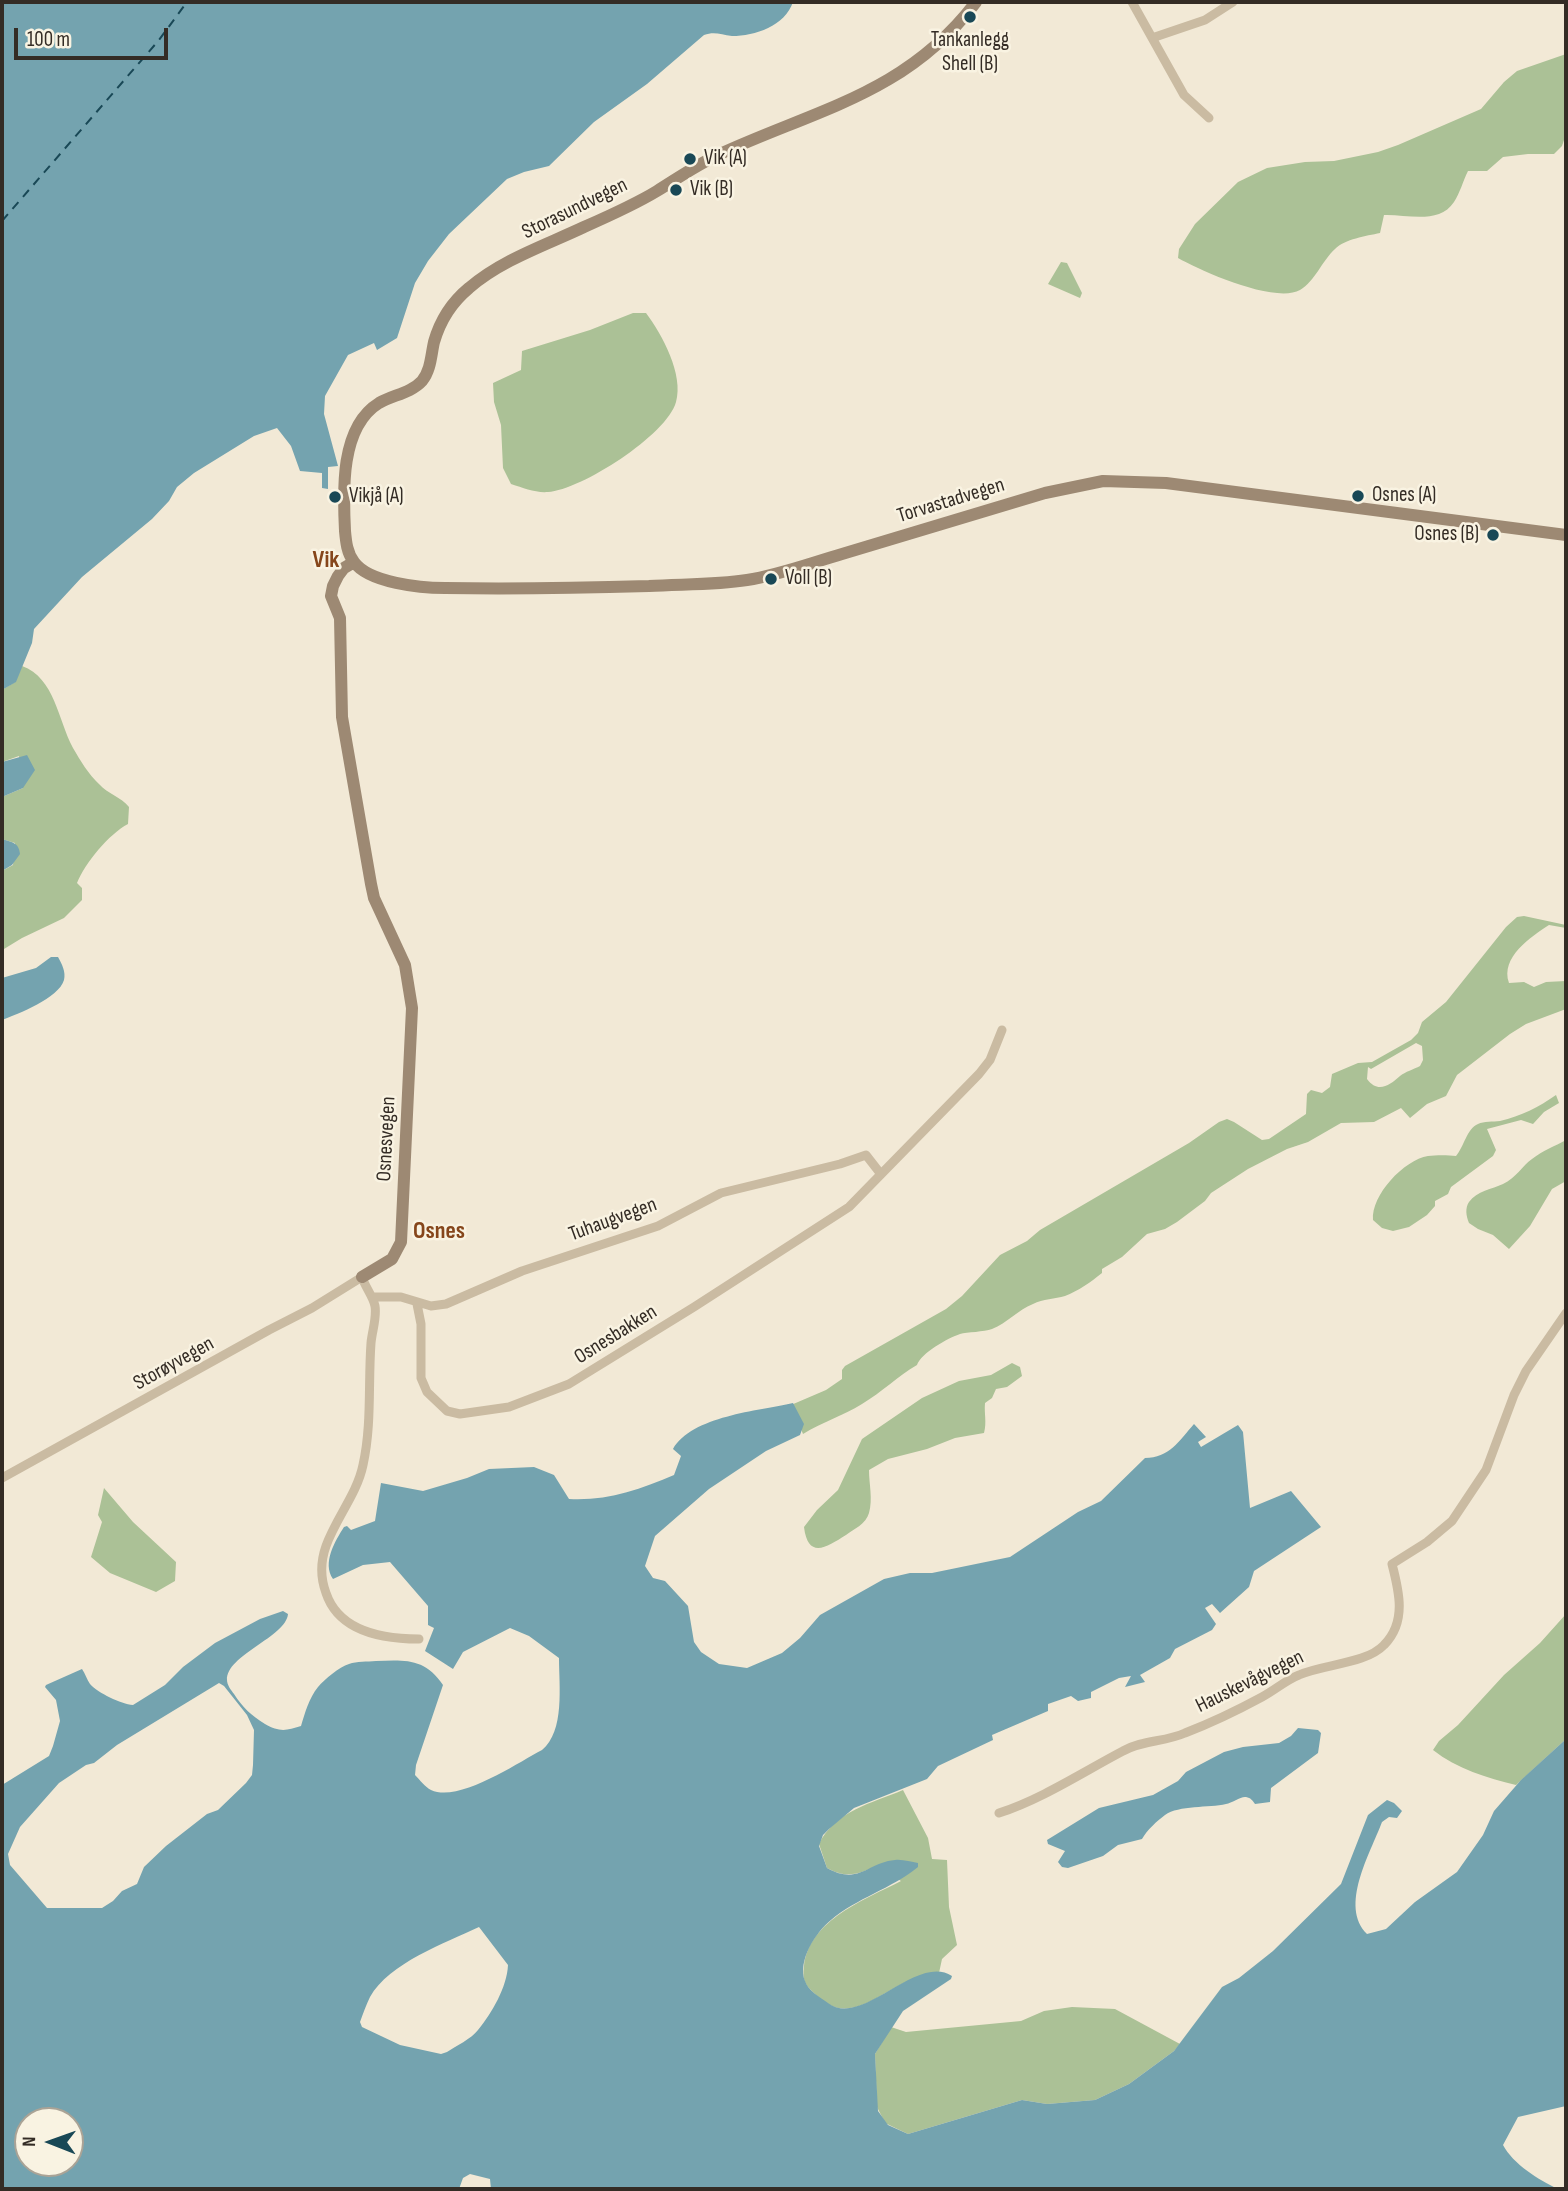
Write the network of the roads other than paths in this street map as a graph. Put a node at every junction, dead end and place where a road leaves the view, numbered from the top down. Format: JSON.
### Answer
{"nodes":[{"id":1,"x":976,"y":2,"type":"edge"},
{"id":2,"x":1132,"y":2,"type":"edge"},
{"id":3,"x":1233,"y":2,"type":"edge"},
{"id":4,"x":1152,"y":38,"type":"junction"},
{"id":5,"x":1209,"y":118,"type":"dead end"},
{"id":6,"x":1566,"y":535,"type":"edge"},
{"id":7,"x":354,"y":562,"type":"junction"},
{"id":8,"x":1002,"y":1030,"type":"dead end"},
{"id":9,"x":880,"y":1173,"type":"junction"},
{"id":10,"x":362,"y":1278,"type":"junction"},
{"id":11,"x":372,"y":1297,"type":"junction"},
{"id":12,"x":417,"y":1304,"type":"junction"},
{"id":13,"x":1566,"y":1313,"type":"edge"},
{"id":14,"x":2,"y":1478,"type":"edge"},
{"id":15,"x":419,"y":1639,"type":"dead end"},
{"id":16,"x":999,"y":1814,"type":"dead end"}],
"edges":[{"from":1,"to":7,"type":"main road","name":"Storasundvegen"},
{"from":2,"to":4,"type":"street"},
{"from":3,"to":4,"type":"street"},
{"from":4,"to":5,"type":"street"},
{"from":6,"to":7,"type":"main road","name":"Torvastadvegen"},
{"from":7,"to":10,"type":"main road","name":"Osnesvegen"},
{"from":8,"to":9,"type":"street","name":"Osnesbakken"},
{"from":9,"to":12,"type":"street","name":"Tuhaugvegen"},
{"from":9,"to":12,"type":"street","name":"Osnesbakken"},
{"from":10,"to":11,"type":"street"},
{"from":10,"to":14,"type":"street","name":"Storøyvegen"},
{"from":11,"to":12,"type":"street","name":"Tuhaugvegen"},
{"from":11,"to":15,"type":"street"},
{"from":13,"to":16,"type":"street","name":"Hauskevågvegen"}]}
